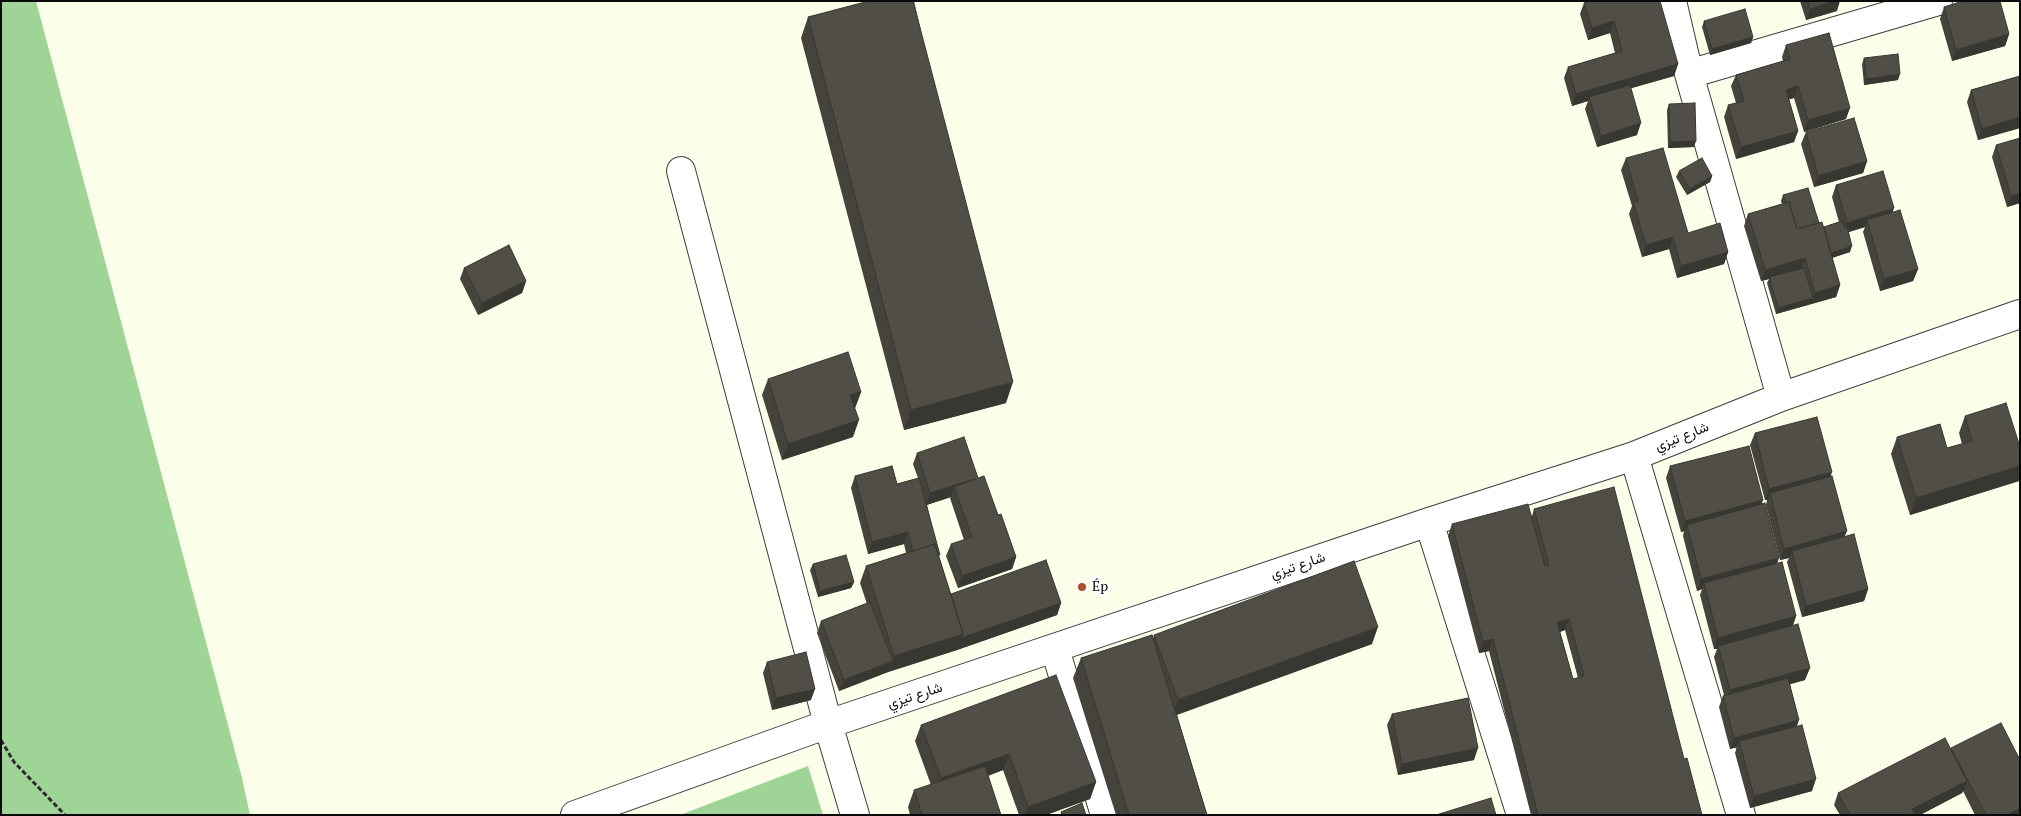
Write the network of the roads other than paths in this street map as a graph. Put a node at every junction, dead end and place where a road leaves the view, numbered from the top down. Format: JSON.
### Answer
{"nodes":[{"id":1,"x":1672,"y":1,"type":"edge"},
{"id":2,"x":1938,"y":1,"type":"edge"},
{"id":3,"x":1689,"y":74,"type":"junction"},
{"id":4,"x":681,"y":171,"type":"dead end"},
{"id":5,"x":2020,"y":314,"type":"edge"},
{"id":6,"x":1781,"y":397,"type":"junction"},
{"id":7,"x":1634,"y":456,"type":"junction"},
{"id":8,"x":1428,"y":522,"type":"junction"},
{"id":9,"x":1055,"y":649,"type":"junction"},
{"id":10,"x":828,"y":724,"type":"junction"},
{"id":11,"x":575,"y":815,"type":"edge"},
{"id":12,"x":855,"y":815,"type":"edge"},
{"id":13,"x":1105,"y":815,"type":"edge"},
{"id":14,"x":1521,"y":815,"type":"edge"},
{"id":15,"x":1741,"y":815,"type":"edge"}],
"edges":[{"from":1,"to":3,"type":"street"},
{"from":2,"to":3,"type":"street"},
{"from":3,"to":6,"type":"street"},
{"from":4,"to":10,"type":"street"},
{"from":5,"to":6,"type":"street","name":"شارع تيزي"},
{"from":6,"to":7,"type":"street","name":"شارع تيزي"},
{"from":7,"to":8,"type":"street","name":"شارع تيزي"},
{"from":7,"to":15,"type":"street"},
{"from":8,"to":9,"type":"street","name":"شارع تيزي"},
{"from":8,"to":14,"type":"street"},
{"from":9,"to":10,"type":"street","name":"شارع تيزي"},
{"from":9,"to":13,"type":"street"},
{"from":10,"to":11,"type":"street","name":"شارع تيزي"},
{"from":10,"to":12,"type":"street"}]}
